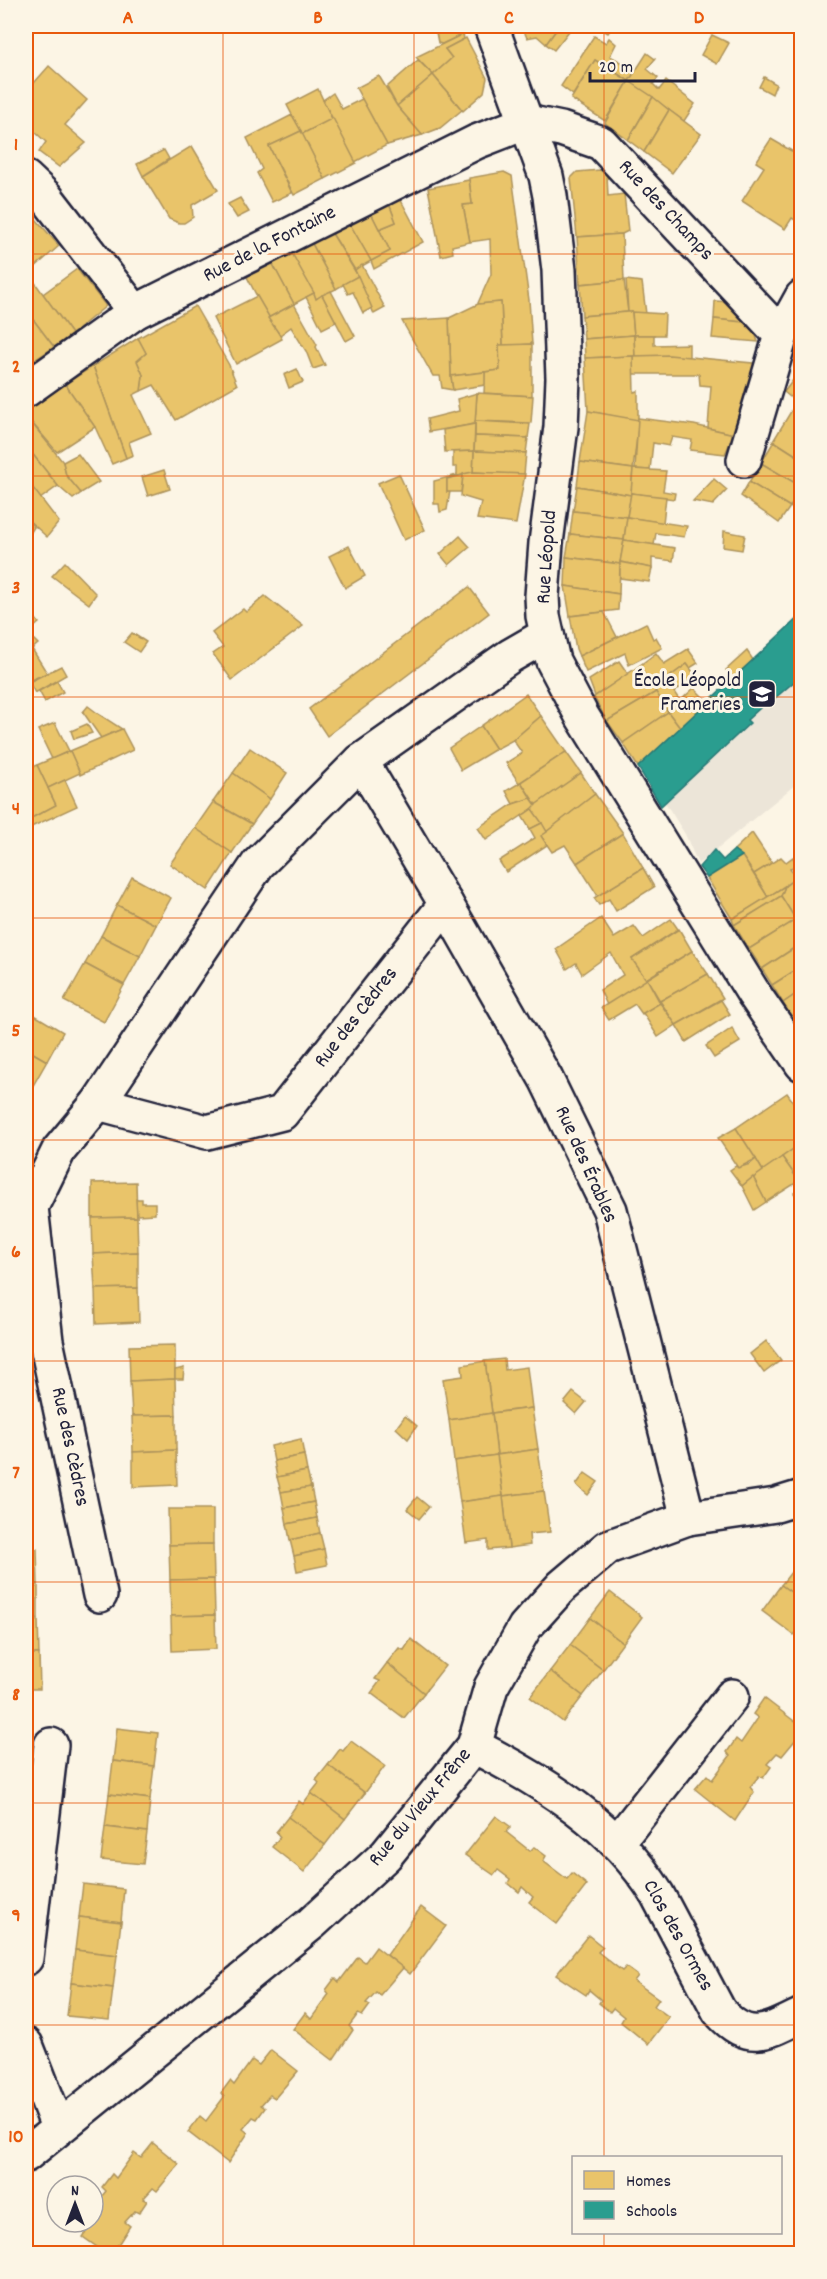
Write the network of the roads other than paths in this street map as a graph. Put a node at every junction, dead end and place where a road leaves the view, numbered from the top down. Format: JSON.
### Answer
{"nodes":[{"id":1,"x":491,"y":26,"type":"edge"},
{"id":2,"x":527,"y":122,"type":"junction"},
{"id":3,"x":26,"y":178,"type":"edge"},
{"id":4,"x":801,"y":297,"type":"edge"},
{"id":5,"x":135,"y":312,"type":"junction"},
{"id":6,"x":781,"y":335,"type":"junction"},
{"id":7,"x":26,"y":390,"type":"edge"},
{"id":8,"x":744,"y":460,"type":"dead end"},
{"id":9,"x":548,"y":639,"type":"junction"},
{"id":10,"x":361,"y":761,"type":"junction"},
{"id":11,"x":446,"y":904,"type":"junction"},
{"id":12,"x":801,"y":1064,"type":"edge"},
{"id":13,"x":98,"y":1103,"type":"junction"},
{"id":14,"x":801,"y":1497,"type":"edge"},
{"id":15,"x":688,"y":1518,"type":"junction"},
{"id":16,"x":100,"y":1595,"type":"dead end"},
{"id":17,"x":732,"y":1696,"type":"dead end"},
{"id":18,"x":51,"y":1745,"type":"dead end"},
{"id":19,"x":474,"y":1746,"type":"junction"},
{"id":20,"x":617,"y":1843,"type":"junction"},
{"id":21,"x":26,"y":1958,"type":"edge"},
{"id":22,"x":801,"y":2014,"type":"edge"},
{"id":23,"x":26,"y":2045,"type":"edge"},
{"id":24,"x":58,"y":2127,"type":"junction"},
{"id":25,"x":26,"y":2155,"type":"edge"}],
"edges":[{"from":1,"to":2,"type":"street","name":"Rue Léopold"},
{"from":2,"to":5,"type":"street","name":"Rue de la Fontaine"},
{"from":2,"to":6,"type":"street","name":"Rue des Champs"},
{"from":2,"to":9,"type":"street","name":"Rue Léopold"},
{"from":3,"to":5,"type":"street"},
{"from":4,"to":6,"type":"street"},
{"from":5,"to":7,"type":"street","name":"Rue de la Fontaine"},
{"from":6,"to":8,"type":"street"},
{"from":9,"to":10,"type":"street","name":"Rue des Cèdres"},
{"from":9,"to":12,"type":"street","name":"Rue Léopold"},
{"from":10,"to":11,"type":"street"},
{"from":10,"to":13,"type":"street","name":"Rue des Cèdres"},
{"from":11,"to":13,"type":"street","name":"Rue des Cèdres"},
{"from":11,"to":15,"type":"street","name":"Rue des Érables"},
{"from":13,"to":16,"type":"street","name":"Rue des Cèdres"},
{"from":14,"to":15,"type":"street","name":"Rue du Vieux Frêne"},
{"from":15,"to":19,"type":"street","name":"Rue du Vieux Frêne"},
{"from":17,"to":20,"type":"street"},
{"from":18,"to":21,"type":"street"},
{"from":19,"to":20,"type":"street","name":"Clos des Ormes"},
{"from":19,"to":24,"type":"street","name":"Rue du Vieux Frêne"},
{"from":20,"to":22,"type":"street","name":"Clos des Ormes"},
{"from":23,"to":24,"type":"street"},
{"from":24,"to":25,"type":"street","name":"Rue du Vieux Frêne"}]}
